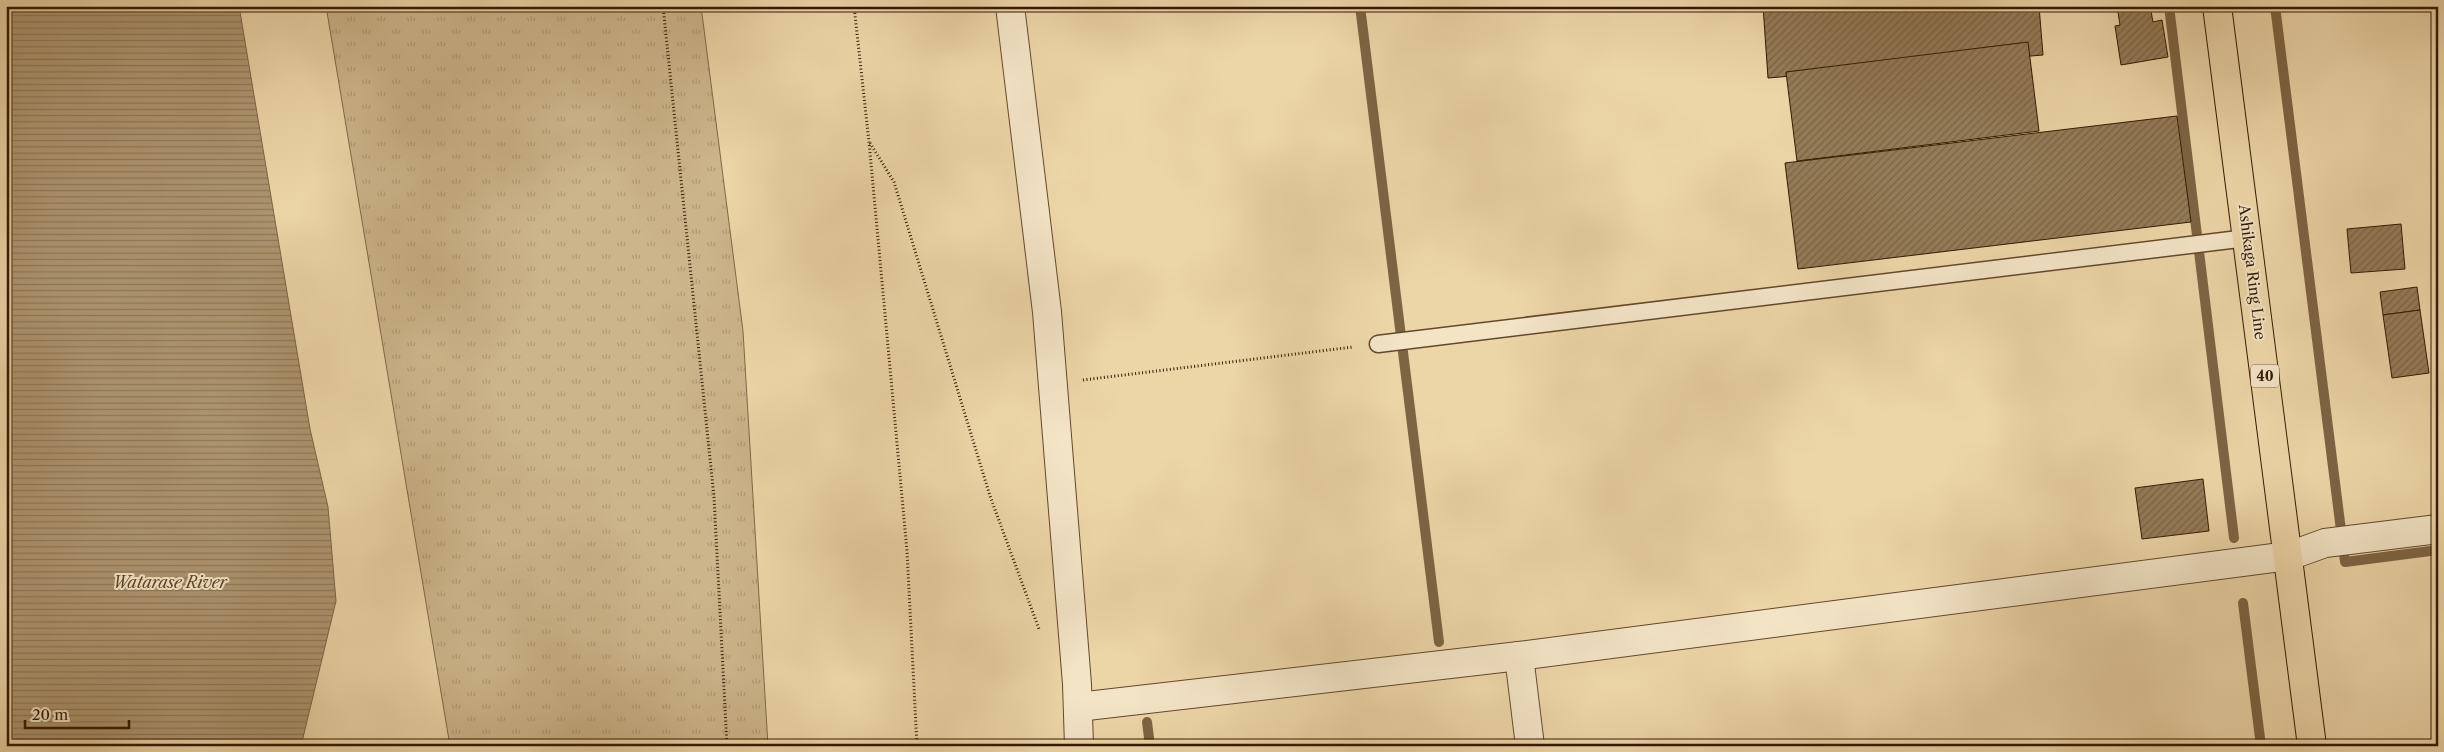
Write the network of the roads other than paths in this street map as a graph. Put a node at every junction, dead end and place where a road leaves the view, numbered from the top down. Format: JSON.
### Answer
{"nodes":[{"id":1,"x":1010,"y":6,"type":"edge"},
{"id":2,"x":2217,"y":6,"type":"edge"},
{"id":3,"x":2247,"y":238,"type":"junction"},
{"id":4,"x":1378,"y":344,"type":"road end"},
{"id":5,"x":2438,"y":528,"type":"edge"},
{"id":6,"x":2289,"y":556,"type":"junction"},
{"id":7,"x":1519,"y":656,"type":"junction"},
{"id":8,"x":1078,"y":707,"type":"junction"},
{"id":9,"x":1078,"y":746,"type":"edge"},
{"id":10,"x":1530,"y":746,"type":"edge"},
{"id":11,"x":2312,"y":746,"type":"edge"}],
"edges":[{"from":1,"to":8,"type":"street"},
{"from":2,"to":3,"type":"main road","name":"Ashikaga Ring Line","number":"40"},
{"from":3,"to":4,"type":"lane"},
{"from":3,"to":6,"type":"main road","name":"Ashikaga Ring Line","number":"40"},
{"from":5,"to":6,"type":"street"},
{"from":6,"to":7,"type":"street"},
{"from":6,"to":11,"type":"main road","name":"Ashikaga Ring Line","number":"40"},
{"from":7,"to":8,"type":"street"},
{"from":7,"to":10,"type":"street"},
{"from":8,"to":9,"type":"street"}]}
